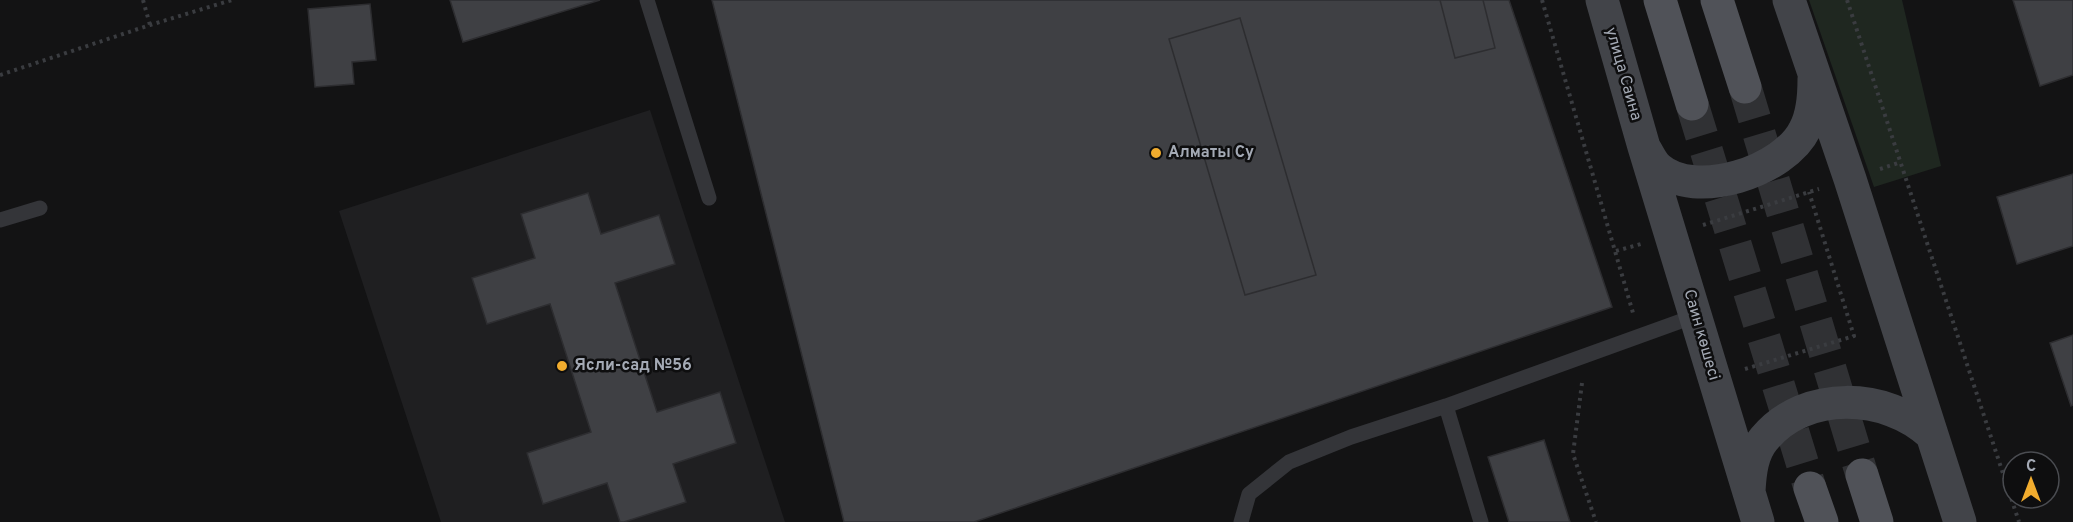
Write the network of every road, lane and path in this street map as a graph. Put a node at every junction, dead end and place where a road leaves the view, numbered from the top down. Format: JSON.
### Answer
{"nodes":[{"id":1,"x":143,"y":0,"type":"edge"},
{"id":2,"x":232,"y":0,"type":"edge"},
{"id":3,"x":646,"y":0,"type":"edge"},
{"id":4,"x":1542,"y":0,"type":"edge"},
{"id":5,"x":1602,"y":0,"type":"edge"},
{"id":6,"x":1660,"y":0,"type":"edge"},
{"id":7,"x":1717,"y":0,"type":"edge"},
{"id":8,"x":1789,"y":0,"type":"edge"},
{"id":9,"x":1847,"y":0,"type":"edge"},
{"id":10,"x":150,"y":25,"type":"junction"},
{"id":11,"x":1814,"y":72,"type":"junction"},
{"id":12,"x":0,"y":75,"type":"edge"},
{"id":13,"x":1745,"y":87,"type":"tunnel mouth"},
{"id":14,"x":1692,"y":104,"type":"tunnel mouth"},
{"id":15,"x":1644,"y":147,"type":"junction"},
{"id":16,"x":1902,"y":162,"type":"junction"},
{"id":17,"x":1850,"y":178,"type":"junction"},
{"id":18,"x":1809,"y":192,"type":"junction"},
{"id":19,"x":709,"y":198,"type":"dead end"},
{"id":20,"x":40,"y":208,"type":"dead end"},
{"id":21,"x":0,"y":220,"type":"edge"},
{"id":22,"x":1687,"y":230,"type":"junction"},
{"id":23,"x":1706,"y":236,"type":"dead end"},
{"id":24,"x":1616,"y":251,"type":"junction"},
{"id":25,"x":1695,"y":316,"type":"junction"},
{"id":26,"x":1639,"y":337,"type":"junction"},
{"id":27,"x":1586,"y":355,"type":"junction"},
{"id":28,"x":1741,"y":358,"type":"dead end"},
{"id":29,"x":1446,"y":406,"type":"junction"},
{"id":30,"x":1931,"y":434,"type":"junction"},
{"id":31,"x":1862,"y":475,"type":"tunnel mouth"},
{"id":32,"x":1810,"y":488,"type":"tunnel mouth"},
{"id":33,"x":1753,"y":508,"type":"edge"},
{"id":34,"x":1241,"y":522,"type":"edge"},
{"id":35,"x":1480,"y":522,"type":"edge"},
{"id":36,"x":1596,"y":522,"type":"edge"},
{"id":37,"x":1822,"y":522,"type":"edge"},
{"id":38,"x":1877,"y":522,"type":"edge"},
{"id":39,"x":1960,"y":522,"type":"edge"},
{"id":40,"x":2019,"y":522,"type":"edge"}],
"edges":[{"from":1,"to":10,"type":"path"},
{"from":2,"to":10,"type":"path"},
{"from":3,"to":19,"type":"lane"},
{"from":4,"to":24,"type":"path"},
{"from":5,"to":15,"type":"main road","name":"улица Саина"},
{"from":6,"to":14,"type":"main road"},
{"from":7,"to":13,"type":"main road"},
{"from":8,"to":11,"type":"main road"},
{"from":9,"to":16,"type":"path"},
{"from":10,"to":12,"type":"path"},
{"from":11,"to":15,"type":"main road"},
{"from":11,"to":17,"type":"main road"},
{"from":15,"to":22,"type":"main road","name":"Саин көшесі"},
{"from":16,"to":17,"type":"path"},
{"from":16,"to":40,"type":"path"},
{"from":17,"to":18,"type":"path"},
{"from":17,"to":30,"type":"main road"},
{"from":18,"to":22,"type":"path"},
{"from":18,"to":28,"type":"path"},
{"from":20,"to":21,"type":"lane"},
{"from":22,"to":23,"type":"path"},
{"from":22,"to":24,"type":"path"},
{"from":22,"to":25,"type":"main road","name":"Саин көшесі"},
{"from":24,"to":26,"type":"path"},
{"from":25,"to":26,"type":"lane"},
{"from":25,"to":33,"type":"main road","name":"Саин көшесі"},
{"from":26,"to":27,"type":"lane"},
{"from":27,"to":29,"type":"lane"},
{"from":27,"to":36,"type":"path"},
{"from":29,"to":34,"type":"lane"},
{"from":29,"to":35,"type":"lane"},
{"from":30,"to":33,"type":"main road"},
{"from":30,"to":39,"type":"main road"},
{"from":31,"to":38,"type":"main road"},
{"from":32,"to":37,"type":"main road"}]}
